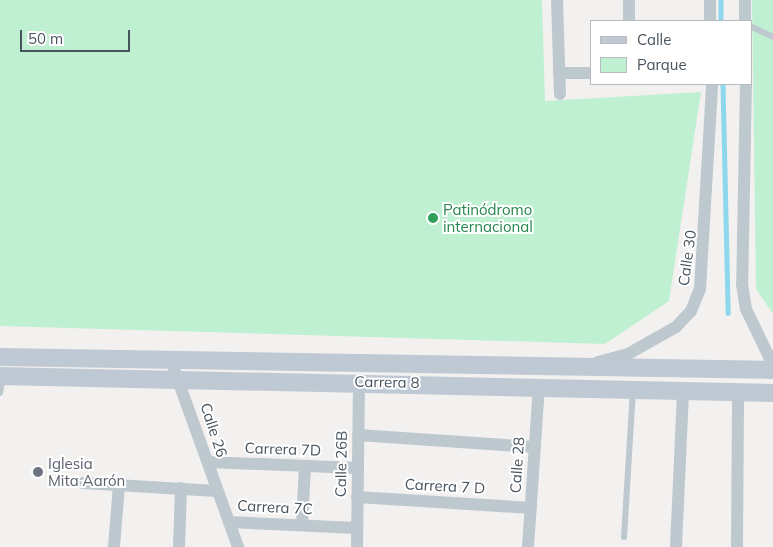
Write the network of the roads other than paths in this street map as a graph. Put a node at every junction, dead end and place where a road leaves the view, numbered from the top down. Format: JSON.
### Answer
{"nodes":[{"id":1,"x":558,"y":0,"type":"edge"},
{"id":2,"x":628,"y":0,"type":"edge"},
{"id":3,"x":710,"y":0,"type":"edge"},
{"id":4,"x":745,"y":0,"type":"edge"},
{"id":5,"x":629,"y":20,"type":"edge"},
{"id":6,"x":710,"y":20,"type":"edge"},
{"id":7,"x":745,"y":20,"type":"edge"},
{"id":8,"x":773,"y":26,"type":"edge"},
{"id":9,"x":753,"y":27,"type":"edge"},
{"id":10,"x":771,"y":35,"type":"edge"},
{"id":11,"x":559,"y":73,"type":"junction"},
{"id":12,"x":590,"y":73,"type":"edge"},
{"id":13,"x":712,"y":85,"type":"edge"},
{"id":14,"x":746,"y":85,"type":"edge"},
{"id":15,"x":560,"y":94,"type":"dead end"},
{"id":16,"x":0,"y":357,"type":"edge"},
{"id":17,"x":170,"y":358,"type":"junction"},
{"id":18,"x":583,"y":365,"type":"junction"},
{"id":19,"x":773,"y":365,"type":"edge"},
{"id":20,"x":773,"y":370,"type":"edge"},
{"id":21,"x":180,"y":378,"type":"junction"},
{"id":22,"x":1,"y":381,"type":"edge"},
{"id":23,"x":359,"y":382,"type":"junction"},
{"id":24,"x":540,"y":386,"type":"junction"},
{"id":25,"x":633,"y":389,"type":"junction"},
{"id":26,"x":683,"y":390,"type":"junction"},
{"id":27,"x":738,"y":392,"type":"junction"},
{"id":28,"x":773,"y":392,"type":"edge"},
{"id":29,"x":358,"y":435,"type":"junction"},
{"id":30,"x":535,"y":447,"type":"junction"},
{"id":31,"x":208,"y":462,"type":"junction"},
{"id":32,"x":305,"y":466,"type":"junction"},
{"id":33,"x":357,"y":468,"type":"junction"},
{"id":34,"x":83,"y":483,"type":"dead end"},
{"id":35,"x":119,"y":485,"type":"junction"},
{"id":36,"x":181,"y":488,"type":"junction"},
{"id":37,"x":216,"y":490,"type":"junction"},
{"id":38,"x":357,"y":498,"type":"junction"},
{"id":39,"x":531,"y":508,"type":"junction"},
{"id":40,"x":227,"y":518,"type":"junction"},
{"id":41,"x":302,"y":524,"type":"junction"},
{"id":42,"x":358,"y":528,"type":"junction"},
{"id":43,"x":624,"y":537,"type":"dead end"},
{"id":44,"x":114,"y":547,"type":"edge"},
{"id":45,"x":180,"y":547,"type":"edge"},
{"id":46,"x":238,"y":547,"type":"edge"},
{"id":47,"x":358,"y":547,"type":"edge"},
{"id":48,"x":528,"y":547,"type":"edge"},
{"id":49,"x":676,"y":547,"type":"edge"},
{"id":50,"x":737,"y":547,"type":"edge"}],
"edges":[{"from":1,"to":11,"type":"street"},
{"from":2,"to":5,"type":"street"},
{"from":3,"to":6,"type":"street"},
{"from":4,"to":7,"type":"street"},
{"from":8,"to":10,"type":"lane"},
{"from":9,"to":10,"type":"lane"},
{"from":11,"to":12,"type":"street"},
{"from":11,"to":15,"type":"street"},
{"from":13,"to":18,"type":"street","name":"Calle 30"},
{"from":14,"to":19,"type":"street"},
{"from":16,"to":17,"type":"main road","name":"Carrera 8"},
{"from":17,"to":18,"type":"main road","name":"Carrera 8"},
{"from":17,"to":21,"type":"street","name":"Calle 26"},
{"from":18,"to":20,"type":"main road","name":"Carrera 8"},
{"from":21,"to":22,"type":"main road","name":"Carrera 8"},
{"from":21,"to":23,"type":"main road","name":"Carrera 8"},
{"from":21,"to":31,"type":"street","name":"Calle 26"},
{"from":23,"to":24,"type":"main road","name":"Carrera 8"},
{"from":23,"to":29,"type":"street","name":"Calle 26B"},
{"from":24,"to":25,"type":"main road","name":"Carrera 8"},
{"from":24,"to":30,"type":"street","name":"Calle 28"},
{"from":25,"to":26,"type":"main road","name":"Carrera 8"},
{"from":25,"to":43,"type":"lane"},
{"from":26,"to":27,"type":"main road","name":"Carrera 8"},
{"from":26,"to":49,"type":"street"},
{"from":27,"to":28,"type":"main road","name":"Carrera 8"},
{"from":27,"to":50,"type":"street"},
{"from":29,"to":30,"type":"street"},
{"from":29,"to":33,"type":"street","name":"Calle 26B"},
{"from":30,"to":39,"type":"street","name":"Calle 28"},
{"from":31,"to":32,"type":"street","name":"Carrera 7D"},
{"from":31,"to":37,"type":"street","name":"Calle 26"},
{"from":32,"to":33,"type":"street","name":"Carrera 7D"},
{"from":32,"to":41,"type":"street"},
{"from":33,"to":38,"type":"street","name":"Calle 26B"},
{"from":34,"to":35,"type":"street","name":"Carrera 7C"},
{"from":35,"to":36,"type":"street","name":"Carrera 7C"},
{"from":35,"to":44,"type":"street"},
{"from":36,"to":37,"type":"street","name":"Carrera 7C"},
{"from":36,"to":45,"type":"street"},
{"from":37,"to":40,"type":"street","name":"Calle 26"},
{"from":38,"to":39,"type":"street","name":"Carrera 7 D"},
{"from":38,"to":42,"type":"street","name":"Calle 26B"},
{"from":39,"to":48,"type":"street","name":"Calle 28"},
{"from":40,"to":41,"type":"street","name":"Carrera 7C"},
{"from":40,"to":46,"type":"street","name":"Calle 26"},
{"from":41,"to":42,"type":"street","name":"Carrera 7C"},
{"from":42,"to":47,"type":"street","name":"Calle 26B"}]}
